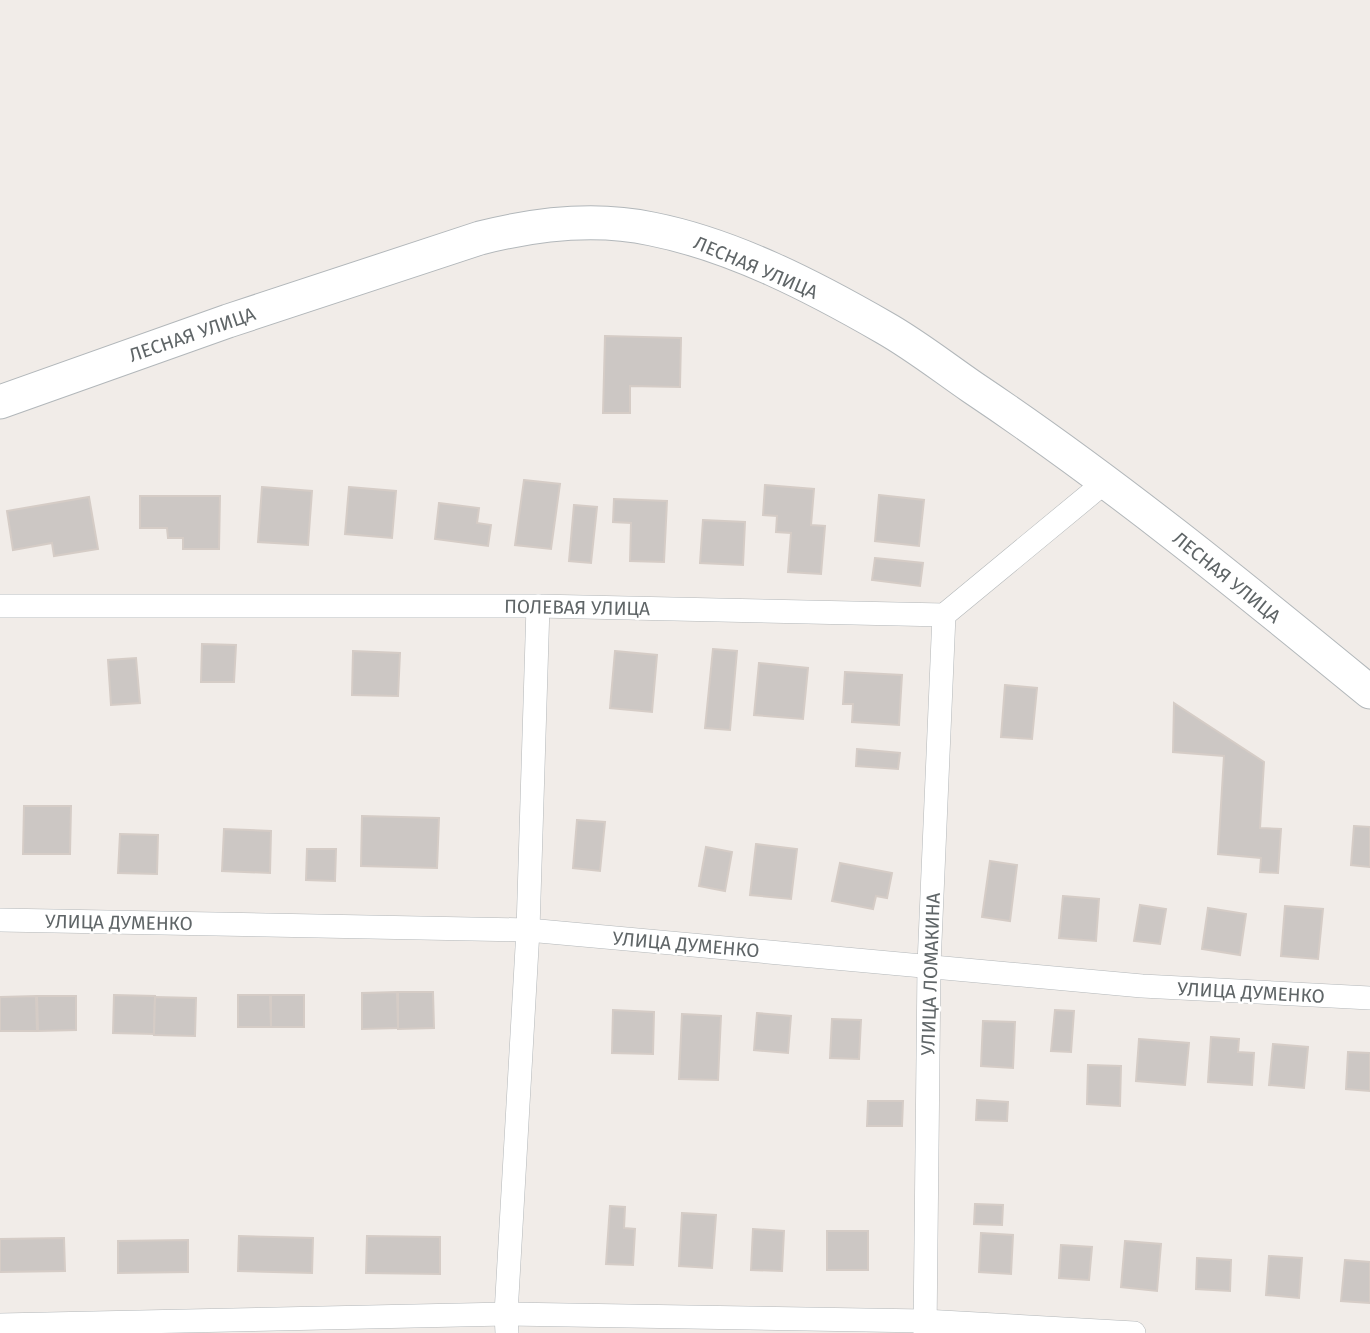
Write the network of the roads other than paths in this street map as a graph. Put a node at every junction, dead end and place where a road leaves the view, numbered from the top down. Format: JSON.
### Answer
{"nodes":[{"id":1,"x":0,"y":402,"type":"edge"},
{"id":2,"x":1105,"y":482,"type":"junction"},
{"id":3,"x":0,"y":606,"type":"edge"},
{"id":4,"x":538,"y":606,"type":"junction"},
{"id":5,"x":944,"y":615,"type":"junction"},
{"id":6,"x":1370,"y":692,"type":"edge"},
{"id":7,"x":0,"y":920,"type":"edge"},
{"id":8,"x":528,"y":930,"type":"junction"},
{"id":9,"x":929,"y":965,"type":"junction"},
{"id":10,"x":1370,"y":999,"type":"edge"},
{"id":11,"x":507,"y":1324,"type":"edge"},
{"id":12,"x":0,"y":1325,"type":"edge"},
{"id":13,"x":925,"y":1327,"type":"edge"},
{"id":14,"x":1134,"y":1333,"type":"edge"}],
"edges":[{"from":1,"to":2,"type":"street","name":"ЛЕСНАЯ УЛИЦА"},
{"from":2,"to":5,"type":"street"},
{"from":2,"to":6,"type":"street","name":"ЛЕСНАЯ УЛИЦА"},
{"from":3,"to":4,"type":"street","name":"ПОЛЕВАЯ УЛИЦА"},
{"from":4,"to":5,"type":"street","name":"ПОЛЕВАЯ УЛИЦА"},
{"from":4,"to":8,"type":"street"},
{"from":5,"to":9,"type":"street","name":"УЛИЦА ЛОМАКИНА"},
{"from":7,"to":8,"type":"street","name":"УЛИЦА ДУМЕНКО"},
{"from":8,"to":9,"type":"street","name":"УЛИЦА ДУМЕНКО"},
{"from":8,"to":11,"type":"street"},
{"from":9,"to":10,"type":"street","name":"УЛИЦА ДУМЕНКО"},
{"from":9,"to":13,"type":"street","name":"УЛИЦА ЛОМАКИНА"},
{"from":11,"to":12,"type":"street"},
{"from":11,"to":13,"type":"street"},
{"from":13,"to":14,"type":"street"}]}
